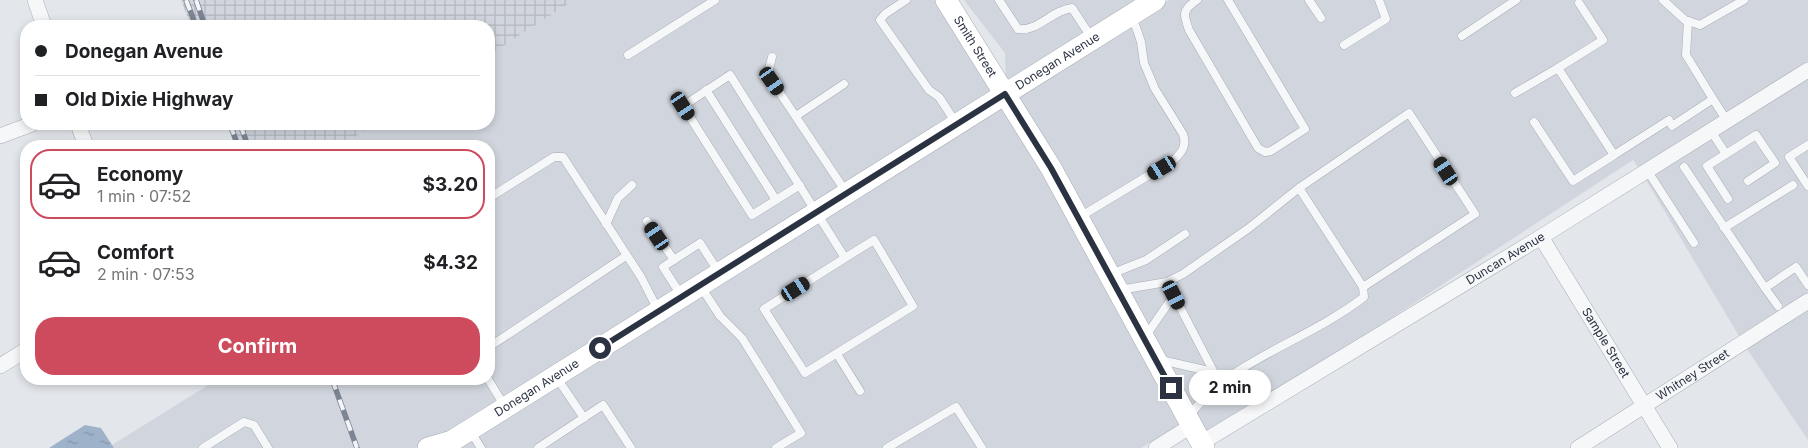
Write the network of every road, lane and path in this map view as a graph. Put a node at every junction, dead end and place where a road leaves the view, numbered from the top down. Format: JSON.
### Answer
{"nodes":[{"id":1,"x":35,"y":0,"type":"edge"},
{"id":2,"x":715,"y":0,"type":"edge"},
{"id":3,"x":906,"y":0,"type":"edge"},
{"id":4,"x":946,"y":0,"type":"edge"},
{"id":5,"x":999,"y":0,"type":"edge"},
{"id":6,"x":1155,"y":0,"type":"edge"},
{"id":7,"x":1197,"y":0,"type":"edge"},
{"id":8,"x":1228,"y":0,"type":"edge"},
{"id":9,"x":1310,"y":0,"type":"edge"},
{"id":10,"x":1379,"y":0,"type":"edge"},
{"id":11,"x":1516,"y":0,"type":"edge"},
{"id":12,"x":1664,"y":0,"type":"edge"},
{"id":13,"x":1744,"y":0,"type":"edge"},
{"id":14,"x":1580,"y":1,"type":"edge"},
{"id":15,"x":1129,"y":16,"type":"junction"},
{"id":16,"x":1321,"y":18,"type":"dead end"},
{"id":17,"x":42,"y":20,"type":"edge"},
{"id":18,"x":1688,"y":21,"type":"junction"},
{"id":19,"x":1462,"y":36,"type":"dead end"},
{"id":20,"x":1092,"y":39,"type":"junction"},
{"id":21,"x":1344,"y":45,"type":"dead end"},
{"id":22,"x":628,"y":55,"type":"dead end"},
{"id":23,"x":772,"y":57,"type":"dead end"},
{"id":24,"x":1558,"y":68,"type":"junction"},
{"id":25,"x":1808,"y":70,"type":"edge"},
{"id":26,"x":844,"y":84,"type":"dead end"},
{"id":27,"x":706,"y":90,"type":"junction"},
{"id":28,"x":1515,"y":93,"type":"dead end"},
{"id":29,"x":1005,"y":94,"type":"junction"},
{"id":30,"x":1713,"y":100,"type":"junction"},
{"id":31,"x":796,"y":116,"type":"junction"},
{"id":32,"x":1727,"y":121,"type":"junction"},
{"id":33,"x":1534,"y":122,"type":"dead end"},
{"id":34,"x":957,"y":124,"type":"junction"},
{"id":35,"x":20,"y":128,"type":"edge"},
{"id":36,"x":1710,"y":131,"type":"junction"},
{"id":37,"x":0,"y":136,"type":"edge"},
{"id":38,"x":1808,"y":145,"type":"edge"},
{"id":39,"x":1726,"y":154,"type":"junction"},
{"id":40,"x":1614,"y":155,"type":"junction"},
{"id":41,"x":1684,"y":167,"type":"dead end"},
{"id":42,"x":1647,"y":170,"type":"junction"},
{"id":43,"x":1748,"y":181,"type":"dead end"},
{"id":44,"x":632,"y":185,"type":"dead end"},
{"id":45,"x":800,"y":185,"type":"junction"},
{"id":46,"x":1792,"y":185,"type":"dead end"},
{"id":47,"x":1808,"y":186,"type":"edge"},
{"id":48,"x":1299,"y":188,"type":"junction"},
{"id":49,"x":847,"y":193,"type":"junction"},
{"id":50,"x":495,"y":194,"type":"edge"},
{"id":51,"x":1728,"y":199,"type":"dead end"},
{"id":52,"x":776,"y":200,"type":"junction"},
{"id":53,"x":817,"y":212,"type":"junction"},
{"id":54,"x":1078,"y":218,"type":"junction"},
{"id":55,"x":647,"y":221,"type":"dead end"},
{"id":56,"x":606,"y":224,"type":"junction"},
{"id":57,"x":1724,"y":228,"type":"junction"},
{"id":58,"x":1185,"y":234,"type":"dead end"},
{"id":59,"x":1541,"y":237,"type":"junction"},
{"id":60,"x":1694,"y":243,"type":"dead end"},
{"id":61,"x":626,"y":256,"type":"junction"},
{"id":62,"x":845,"y":258,"type":"junction"},
{"id":63,"x":674,"y":260,"type":"junction"},
{"id":64,"x":719,"y":273,"type":"junction"},
{"id":65,"x":1167,"y":282,"type":"junction"},
{"id":66,"x":1113,"y":283,"type":"junction"},
{"id":67,"x":1808,"y":285,"type":"edge"},
{"id":68,"x":1363,"y":287,"type":"junction"},
{"id":69,"x":1765,"y":288,"type":"junction"},
{"id":70,"x":691,"y":291,"type":"junction"},
{"id":71,"x":1174,"y":295,"type":"junction"},
{"id":72,"x":1808,"y":301,"type":"edge"},
{"id":73,"x":1778,"y":306,"type":"dead end"},
{"id":74,"x":659,"y":311,"type":"junction"},
{"id":75,"x":1144,"y":338,"type":"junction"},
{"id":76,"x":495,"y":343,"type":"edge"},
{"id":77,"x":20,"y":354,"type":"edge"},
{"id":78,"x":837,"y":354,"type":"junction"},
{"id":79,"x":1154,"y":358,"type":"junction"},
{"id":80,"x":0,"y":366,"type":"edge"},
{"id":81,"x":1213,"y":372,"type":"junction"},
{"id":82,"x":556,"y":376,"type":"junction"},
{"id":83,"x":1220,"y":384,"type":"junction"},
{"id":84,"x":492,"y":385,"type":"edge"},
{"id":85,"x":860,"y":391,"type":"dead end"},
{"id":86,"x":506,"y":407,"type":"junction"},
{"id":87,"x":1644,"y":407,"type":"junction"},
{"id":88,"x":584,"y":418,"type":"junction"},
{"id":89,"x":470,"y":430,"type":"junction"},
{"id":90,"x":1196,"y":434,"type":"edge"},
{"id":91,"x":449,"y":445,"type":"edge"},
{"id":92,"x":203,"y":448,"type":"edge"},
{"id":93,"x":268,"y":448,"type":"edge"},
{"id":94,"x":428,"y":448,"type":"edge"},
{"id":95,"x":481,"y":448,"type":"edge"},
{"id":96,"x":538,"y":448,"type":"edge"},
{"id":97,"x":631,"y":448,"type":"edge"},
{"id":98,"x":776,"y":448,"type":"edge"},
{"id":99,"x":888,"y":448,"type":"edge"},
{"id":100,"x":982,"y":448,"type":"edge"},
{"id":101,"x":1156,"y":448,"type":"edge"},
{"id":102,"x":1578,"y":448,"type":"edge"},
{"id":103,"x":1670,"y":448,"type":"edge"}],
"edges":[{"from":1,"to":17,"type":"street"},
{"from":2,"to":22,"type":"lane"},
{"from":3,"to":34,"type":"lane"},
{"from":4,"to":29,"type":"street","name":"Smith Street"},
{"from":5,"to":20,"type":"lane"},
{"from":6,"to":15,"type":"street","name":"Donegan Avenue"},
{"from":7,"to":8,"type":"lane"},
{"from":9,"to":16,"type":"lane"},
{"from":10,"to":21,"type":"lane"},
{"from":11,"to":19,"type":"lane"},
{"from":12,"to":18,"type":"lane"},
{"from":13,"to":18,"type":"lane"},
{"from":14,"to":24,"type":"lane"},
{"from":15,"to":20,"type":"street","name":"Donegan Avenue"},
{"from":15,"to":54,"type":"lane"},
{"from":18,"to":30,"type":"lane"},
{"from":20,"to":29,"type":"street","name":"Donegan Avenue"},
{"from":23,"to":31,"type":"lane"},
{"from":24,"to":28,"type":"lane"},
{"from":24,"to":40,"type":"lane"},
{"from":25,"to":32,"type":"street","name":"Duncan Avenue"},
{"from":26,"to":31,"type":"lane"},
{"from":27,"to":45,"type":"lane"},
{"from":27,"to":52,"type":"lane"},
{"from":27,"to":52,"type":"lane"},
{"from":29,"to":34,"type":"street","name":"Donegan Avenue"},
{"from":29,"to":54,"type":"street","name":"Smith Street"},
{"from":30,"to":32,"type":"lane"},
{"from":30,"to":40,"type":"lane"},
{"from":31,"to":49,"type":"lane"},
{"from":32,"to":36,"type":"street","name":"Duncan Avenue"},
{"from":33,"to":40,"type":"lane"},
{"from":34,"to":49,"type":"street","name":"Donegan Avenue"},
{"from":35,"to":37,"type":"street"},
{"from":36,"to":39,"type":"lane"},
{"from":36,"to":42,"type":"street","name":"Duncan Avenue"},
{"from":38,"to":47,"type":"lane"},
{"from":39,"to":43,"type":"lane"},
{"from":39,"to":51,"type":"lane"},
{"from":41,"to":57,"type":"lane"},
{"from":42,"to":59,"type":"street","name":"Duncan Avenue"},
{"from":42,"to":60,"type":"lane"},
{"from":44,"to":56,"type":"lane"},
{"from":45,"to":52,"type":"lane"},
{"from":45,"to":53,"type":"lane"},
{"from":46,"to":57,"type":"lane"},
{"from":48,"to":65,"type":"lane"},
{"from":48,"to":68,"type":"lane"},
{"from":48,"to":68,"type":"lane"},
{"from":49,"to":53,"type":"street","name":"Donegan Avenue"},
{"from":50,"to":56,"type":"lane"},
{"from":53,"to":62,"type":"lane"},
{"from":53,"to":64,"type":"street","name":"Donegan Avenue"},
{"from":54,"to":66,"type":"street","name":"Smith Street"},
{"from":55,"to":63,"type":"lane"},
{"from":56,"to":61,"type":"lane"},
{"from":57,"to":69,"type":"lane"},
{"from":58,"to":66,"type":"lane"},
{"from":59,"to":87,"type":"street","name":"Sample Street"},
{"from":59,"to":90,"type":"street","name":"Duncan Avenue"},
{"from":61,"to":74,"type":"lane"},
{"from":61,"to":76,"type":"lane"},
{"from":62,"to":78,"type":"lane"},
{"from":62,"to":78,"type":"lane"},
{"from":63,"to":64,"type":"lane"},
{"from":63,"to":70,"type":"lane"},
{"from":64,"to":70,"type":"street","name":"Donegan Avenue"},
{"from":65,"to":66,"type":"lane"},
{"from":65,"to":71,"type":"lane"},
{"from":66,"to":75,"type":"street","name":"Smith Street"},
{"from":67,"to":69,"type":"lane"},
{"from":68,"to":83,"type":"lane"},
{"from":69,"to":73,"type":"lane"},
{"from":70,"to":74,"type":"street","name":"Donegan Avenue"},
{"from":70,"to":98,"type":"lane"},
{"from":71,"to":75,"type":"lane"},
{"from":71,"to":81,"type":"lane"},
{"from":72,"to":87,"type":"street","name":"Whitney Street"},
{"from":74,"to":82,"type":"street","name":"Donegan Avenue"},
{"from":75,"to":79,"type":"street","name":"Smith Street"},
{"from":77,"to":80,"type":"street"},
{"from":78,"to":85,"type":"lane"},
{"from":79,"to":81,"type":"lane"},
{"from":79,"to":90,"type":"street","name":"Smith Street"},
{"from":81,"to":83,"type":"lane"},
{"from":82,"to":86,"type":"street","name":"Donegan Avenue"},
{"from":82,"to":88,"type":"lane"},
{"from":83,"to":90,"type":"lane"},
{"from":84,"to":86,"type":"lane"},
{"from":86,"to":89,"type":"street","name":"Donegan Avenue"},
{"from":87,"to":102,"type":"street","name":"Whitney Street"},
{"from":87,"to":103,"type":"street","name":"Sample Street"},
{"from":88,"to":96,"type":"lane"},
{"from":88,"to":97,"type":"lane"},
{"from":89,"to":91,"type":"street","name":"Donegan Avenue"},
{"from":89,"to":95,"type":"lane"},
{"from":90,"to":101,"type":"street","name":"Duncan Avenue"},
{"from":91,"to":94,"type":"street","name":"Donegan Avenue"},
{"from":92,"to":93,"type":"lane"},
{"from":99,"to":100,"type":"lane"}]}
